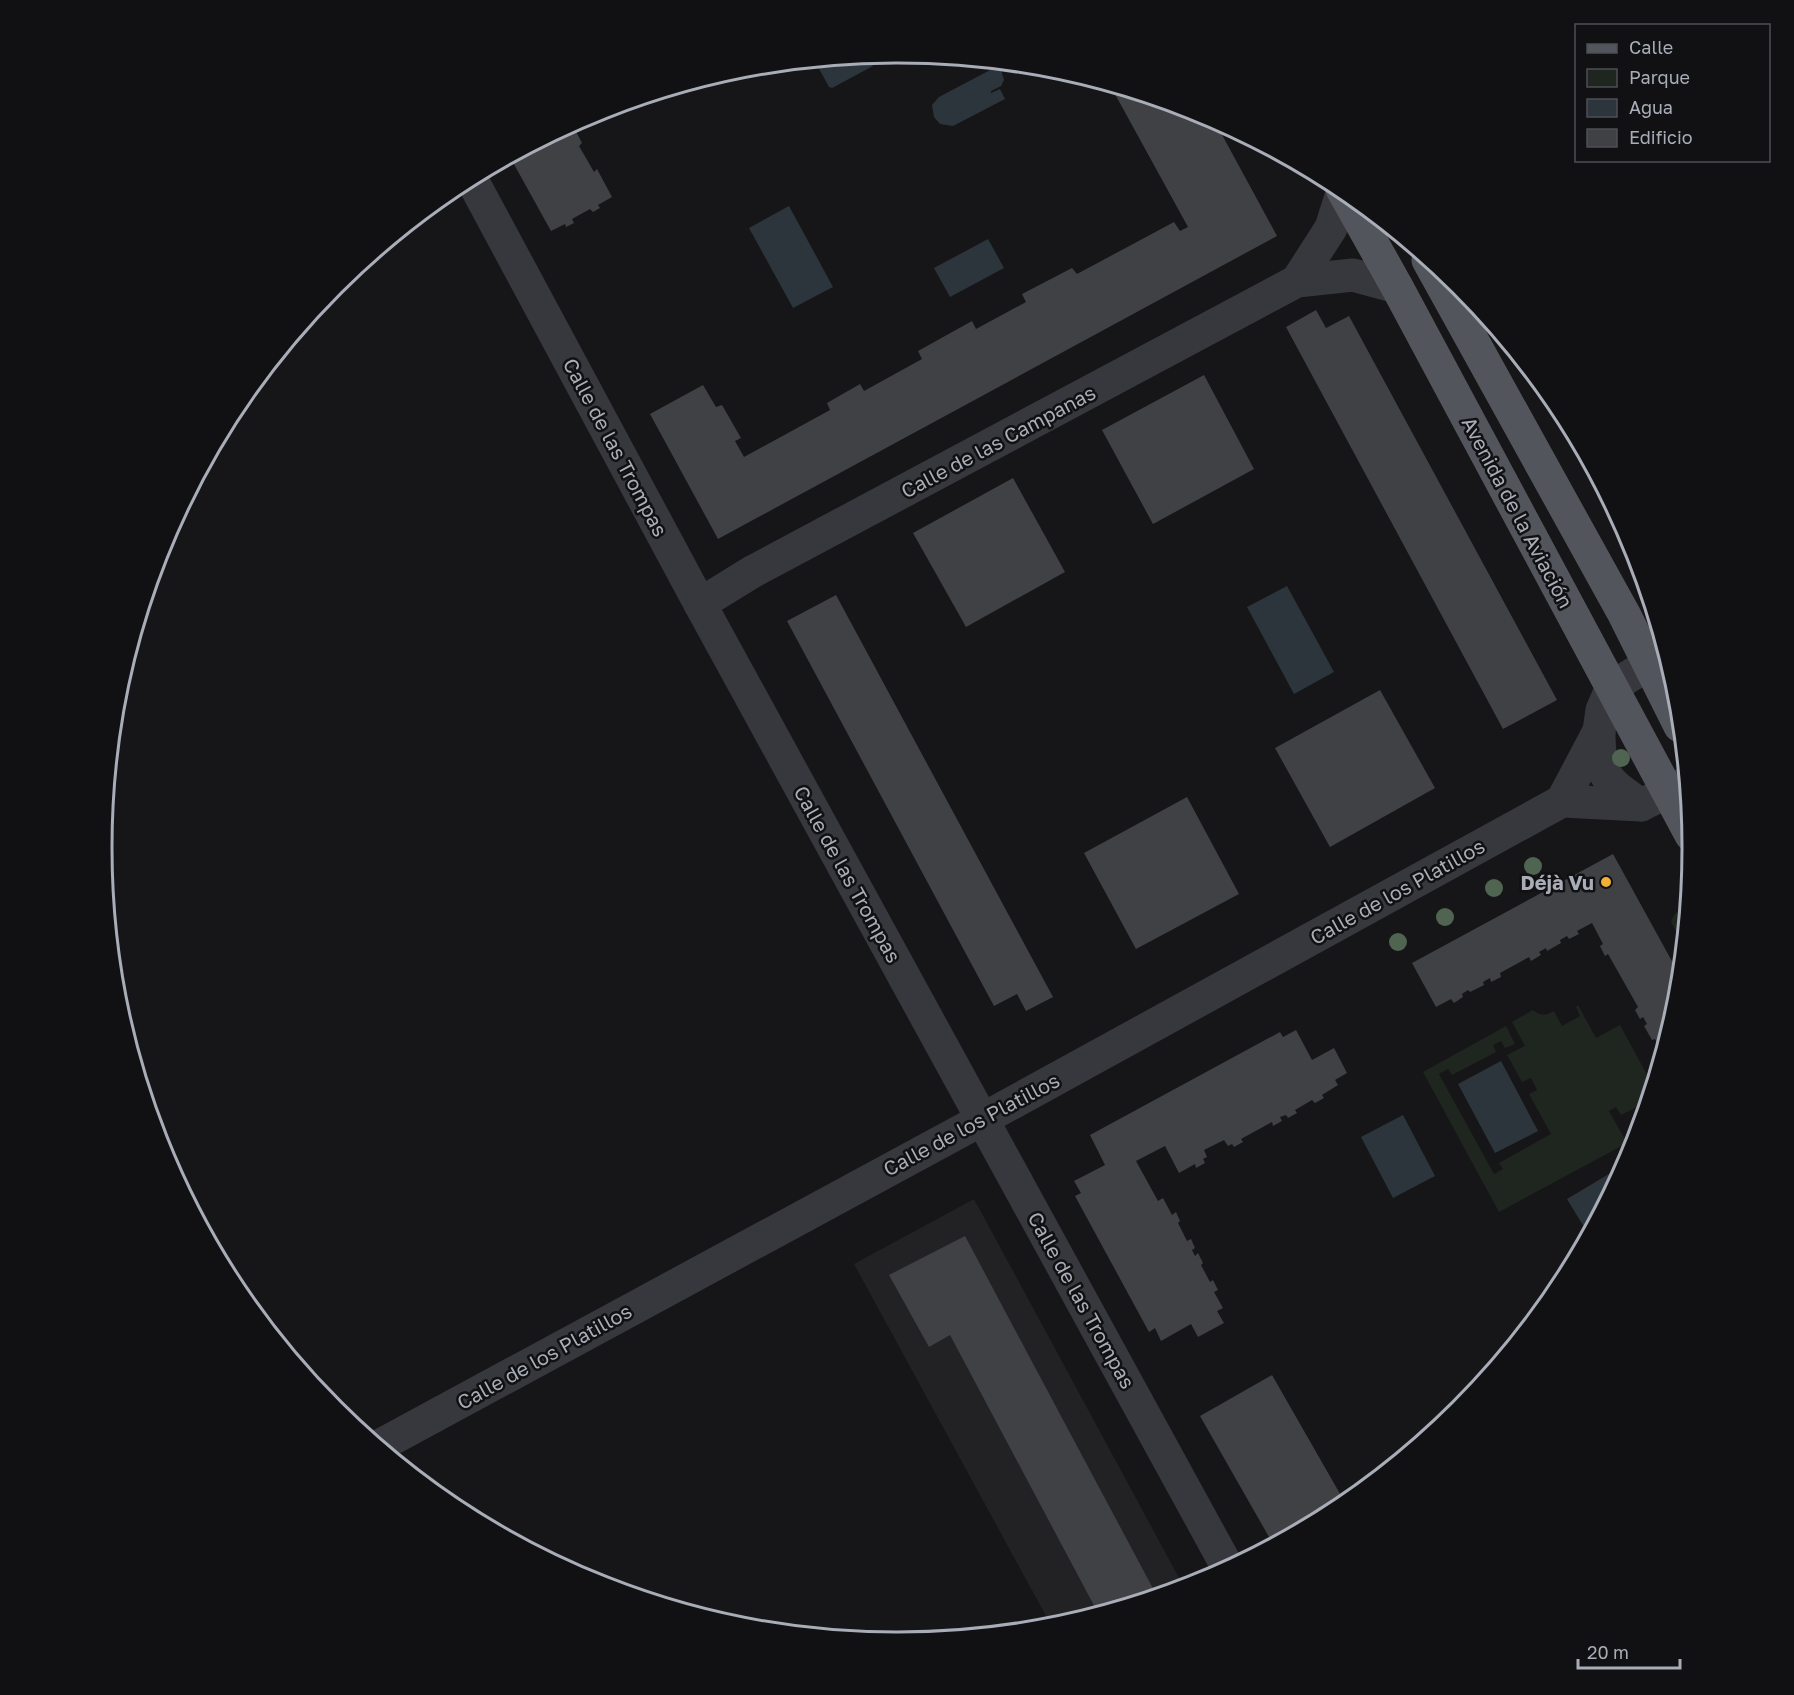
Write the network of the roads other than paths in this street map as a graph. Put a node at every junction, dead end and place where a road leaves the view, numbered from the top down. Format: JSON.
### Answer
{"nodes":[{"id":1,"x":475,"y":186,"type":"edge"},
{"id":2,"x":1339,"y":199,"type":"edge"},
{"id":3,"x":1353,"y":209,"type":"edge"},
{"id":4,"x":1297,"y":281,"type":"junction"},
{"id":5,"x":1440,"y":282,"type":"edge"},
{"id":6,"x":1397,"y":287,"type":"junction"},
{"id":7,"x":700,"y":604,"type":"junction"},
{"id":8,"x":1659,"y":665,"type":"edge"},
{"id":9,"x":1612,"y":687,"type":"junction"},
{"id":10,"x":1599,"y":731,"type":"junction"},
{"id":11,"x":1665,"y":794,"type":"edge"},
{"id":12,"x":1562,"y":801,"type":"junction"},
{"id":13,"x":1681,"y":819,"type":"edge"},
{"id":14,"x":983,"y":1119,"type":"junction"},
{"id":15,"x":386,"y":1442,"type":"edge"},
{"id":16,"x":1224,"y":1560,"type":"edge"}],
"edges":[{"from":1,"to":7,"type":"street","name":"Calle de las Trompas"},
{"from":2,"to":4,"type":"street","name":"Calle de las Campanas"},
{"from":3,"to":6,"type":"main road","name":"Avenida de la Aviación"},
{"from":4,"to":6,"type":"street","name":"Calle de las Campanas"},
{"from":4,"to":7,"type":"street","name":"Calle de las Campanas"},
{"from":5,"to":8,"type":"main road"},
{"from":6,"to":9,"type":"main road","name":"Avenida de la Aviación"},
{"from":7,"to":14,"type":"street","name":"Calle de las Trompas"},
{"from":8,"to":9,"type":"street"},
{"from":9,"to":10,"type":"street"},
{"from":9,"to":11,"type":"main road","name":"Avenida de la Aviación"},
{"from":10,"to":11,"type":"street"},
{"from":10,"to":12,"type":"street"},
{"from":11,"to":12,"type":"street"},
{"from":11,"to":13,"type":"main road","name":"Avenida de la Aviación"},
{"from":12,"to":14,"type":"street","name":"Calle de los Platillos"},
{"from":14,"to":15,"type":"street","name":"Calle de los Platillos"},
{"from":14,"to":16,"type":"street","name":"Calle de las Trompas"}]}
